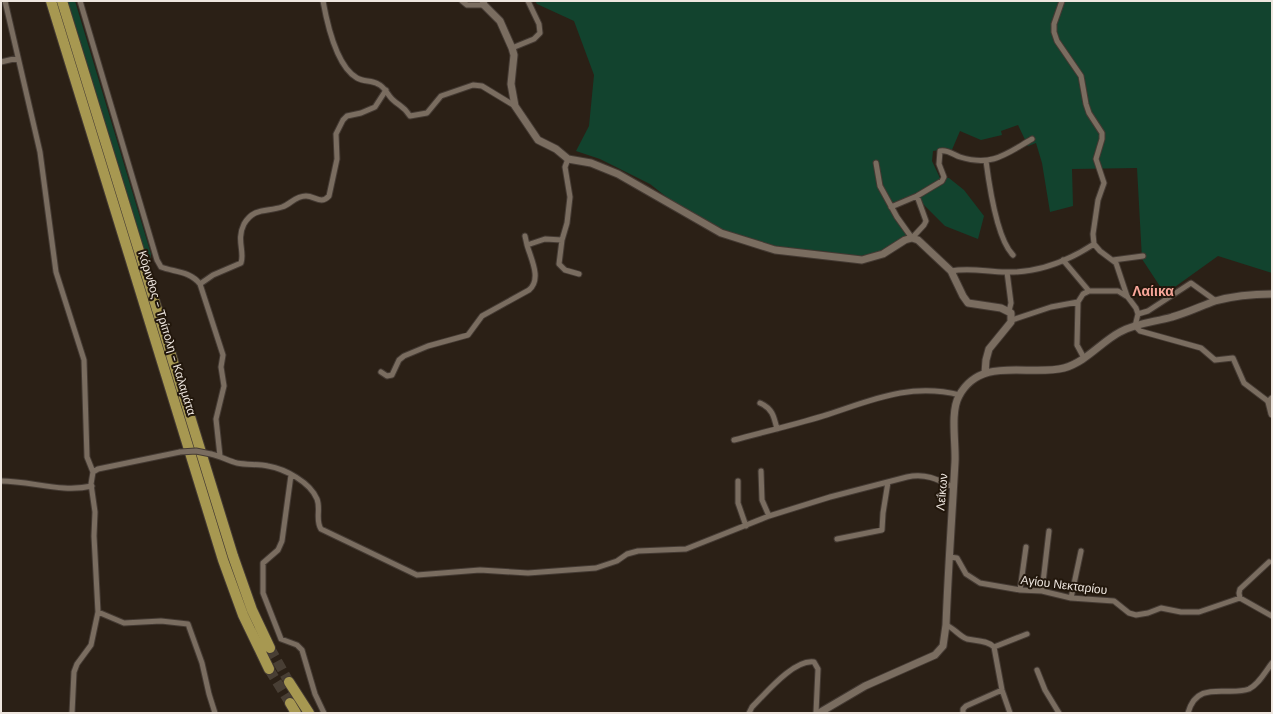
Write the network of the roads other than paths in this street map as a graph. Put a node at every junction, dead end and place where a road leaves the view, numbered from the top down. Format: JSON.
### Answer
{"nodes":[{"id":1,"x":5,"y":1,"type":"edge"},
{"id":2,"x":46,"y":1,"type":"edge"},
{"id":3,"x":51,"y":1,"type":"edge"},
{"id":4,"x":62,"y":1,"type":"edge"},
{"id":5,"x":80,"y":1,"type":"edge"},
{"id":6,"x":323,"y":1,"type":"edge"},
{"id":7,"x":462,"y":1,"type":"edge"},
{"id":8,"x":528,"y":1,"type":"edge"},
{"id":9,"x":1062,"y":1,"type":"edge"},
{"id":10,"x":483,"y":3,"type":"edge"},
{"id":11,"x":64,"y":42,"type":"junction"},
{"id":12,"x":512,"y":48,"type":"junction"},
{"id":13,"x":18,"y":58,"type":"junction"},
{"id":14,"x":1,"y":62,"type":"edge"},
{"id":15,"x":386,"y":90,"type":"junction"},
{"id":16,"x":515,"y":106,"type":"junction"},
{"id":17,"x":1032,"y":139,"type":"dead end"},
{"id":18,"x":568,"y":159,"type":"junction"},
{"id":19,"x":986,"y":162,"type":"junction"},
{"id":20,"x":876,"y":163,"type":"dead end"},
{"id":21,"x":917,"y":196,"type":"junction"},
{"id":22,"x":891,"y":206,"type":"junction"},
{"id":23,"x":524,"y":236,"type":"dead end"},
{"id":24,"x":912,"y":238,"type":"junction"},
{"id":25,"x":562,"y":240,"type":"junction"},
{"id":26,"x":1094,"y":244,"type":"junction"},
{"id":27,"x":527,"y":245,"type":"junction"},
{"id":28,"x":1013,"y":255,"type":"dead end"},
{"id":29,"x":1143,"y":256,"type":"dead end"},
{"id":30,"x":1063,"y":260,"type":"junction"},
{"id":31,"x":1113,"y":260,"type":"junction"},
{"id":32,"x":951,"y":270,"type":"junction"},
{"id":33,"x":1007,"y":272,"type":"junction"},
{"id":34,"x":579,"y":274,"type":"dead end"},
{"id":35,"x":200,"y":284,"type":"junction"},
{"id":36,"x":1089,"y":291,"type":"junction"},
{"id":37,"x":1272,"y":294,"type":"edge"},
{"id":38,"x":1127,"y":296,"type":"junction"},
{"id":39,"x":1216,"y":301,"type":"junction"},
{"id":40,"x":1078,"y":302,"type":"junction"},
{"id":41,"x":1009,"y":311,"type":"junction"},
{"id":42,"x":1138,"y":314,"type":"junction"},
{"id":43,"x":1012,"y":320,"type":"junction"},
{"id":44,"x":1135,"y":326,"type":"junction"},
{"id":45,"x":1084,"y":358,"type":"junction"},
{"id":46,"x":381,"y":372,"type":"dead end"},
{"id":47,"x":984,"y":373,"type":"junction"},
{"id":48,"x":960,"y":395,"type":"junction"},
{"id":49,"x":1271,"y":400,"type":"edge"},
{"id":50,"x":760,"y":403,"type":"dead end"},
{"id":51,"x":1272,"y":414,"type":"edge"},
{"id":52,"x":777,"y":429,"type":"junction"},
{"id":53,"x":734,"y":440,"type":"dead end"},
{"id":54,"x":220,"y":456,"type":"junction"},
{"id":55,"x":761,"y":471,"type":"dead end"},
{"id":56,"x":93,"y":472,"type":"junction"},
{"id":57,"x":291,"y":475,"type":"junction"},
{"id":58,"x":1,"y":481,"type":"edge"},
{"id":59,"x":738,"y":481,"type":"dead end"},
{"id":60,"x":888,"y":482,"type":"junction"},
{"id":61,"x":92,"y":486,"type":"junction"},
{"id":62,"x":953,"y":486,"type":"junction"},
{"id":63,"x":769,"y":516,"type":"junction"},
{"id":64,"x":746,"y":526,"type":"junction"},
{"id":65,"x":1049,"y":531,"type":"dead end"},
{"id":66,"x":837,"y":539,"type":"dead end"},
{"id":67,"x":1026,"y":547,"type":"dead end"},
{"id":68,"x":1081,"y":552,"type":"dead end"},
{"id":69,"x":949,"y":557,"type":"junction"},
{"id":70,"x":1269,"y":562,"type":"dead end"},
{"id":71,"x":1020,"y":590,"type":"junction"},
{"id":72,"x":1042,"y":591,"type":"junction"},
{"id":73,"x":1071,"y":598,"type":"junction"},
{"id":74,"x":1240,"y":598,"type":"junction"},
{"id":75,"x":98,"y":612,"type":"junction"},
{"id":76,"x":1272,"y":616,"type":"edge"},
{"id":77,"x":946,"y":625,"type":"junction"},
{"id":78,"x":1027,"y":634,"type":"dead end"},
{"id":79,"x":994,"y":647,"type":"junction"},
{"id":80,"x":270,"y":648,"type":"tunnel mouth"},
{"id":81,"x":1272,"y":664,"type":"edge"},
{"id":82,"x":269,"y":669,"type":"tunnel mouth"},
{"id":83,"x":1037,"y":670,"type":"dead end"},
{"id":84,"x":289,"y":682,"type":"tunnel mouth"},
{"id":85,"x":1002,"y":690,"type":"junction"},
{"id":86,"x":290,"y":703,"type":"tunnel mouth"},
{"id":87,"x":72,"y":713,"type":"edge"},
{"id":88,"x":215,"y":713,"type":"edge"},
{"id":89,"x":296,"y":713,"type":"edge"},
{"id":90,"x":309,"y":713,"type":"edge"},
{"id":91,"x":324,"y":713,"type":"edge"},
{"id":92,"x":750,"y":713,"type":"edge"},
{"id":93,"x":818,"y":713,"type":"edge"},
{"id":94,"x":963,"y":713,"type":"edge"},
{"id":95,"x":1010,"y":713,"type":"edge"},
{"id":96,"x":1059,"y":713,"type":"edge"},
{"id":97,"x":1188,"y":713,"type":"edge"}],
"edges":[{"from":1,"to":13,"type":"street"},
{"from":2,"to":11,"type":"highway"},
{"from":3,"to":11,"type":"highway","name":"Κόρινθος - Τρίπολη - Καλαμάτα"},
{"from":4,"to":80,"type":"highway","name":"Κόρινθος - Τρίπολη - Καλαμάτα"},
{"from":5,"to":35,"type":"street"},
{"from":6,"to":15,"type":"street"},
{"from":7,"to":10,"type":"street"},
{"from":8,"to":12,"type":"street"},
{"from":9,"to":26,"type":"street"},
{"from":10,"to":12,"type":"street"},
{"from":11,"to":82,"type":"highway","name":"Κόρινθος - Τρίπολη - Καλαμάτα"},
{"from":12,"to":16,"type":"street"},
{"from":13,"to":14,"type":"street"},
{"from":13,"to":56,"type":"street"},
{"from":15,"to":16,"type":"street"},
{"from":15,"to":35,"type":"street"},
{"from":16,"to":18,"type":"street"},
{"from":17,"to":19,"type":"street"},
{"from":18,"to":24,"type":"street"},
{"from":18,"to":25,"type":"street"},
{"from":19,"to":21,"type":"street"},
{"from":19,"to":28,"type":"street"},
{"from":20,"to":22,"type":"street"},
{"from":21,"to":22,"type":"street"},
{"from":21,"to":24,"type":"street"},
{"from":22,"to":24,"type":"street"},
{"from":23,"to":27,"type":"street"},
{"from":24,"to":32,"type":"street"},
{"from":25,"to":27,"type":"street"},
{"from":25,"to":34,"type":"street"},
{"from":26,"to":30,"type":"street"},
{"from":26,"to":31,"type":"street"},
{"from":27,"to":46,"type":"street"},
{"from":29,"to":31,"type":"street"},
{"from":30,"to":33,"type":"street"},
{"from":30,"to":36,"type":"street"},
{"from":31,"to":38,"type":"street"},
{"from":32,"to":33,"type":"street"},
{"from":32,"to":41,"type":"street"},
{"from":33,"to":41,"type":"street"},
{"from":35,"to":54,"type":"street"},
{"from":36,"to":38,"type":"street"},
{"from":36,"to":40,"type":"street"},
{"from":37,"to":39,"type":"street"},
{"from":38,"to":42,"type":"street"},
{"from":39,"to":42,"type":"street"},
{"from":39,"to":44,"type":"street"},
{"from":40,"to":43,"type":"street"},
{"from":40,"to":45,"type":"street"},
{"from":41,"to":43,"type":"street"},
{"from":42,"to":44,"type":"street"},
{"from":43,"to":47,"type":"street"},
{"from":44,"to":45,"type":"street"},
{"from":44,"to":49,"type":"street"},
{"from":45,"to":47,"type":"street"},
{"from":47,"to":48,"type":"street","name":"Λεΐκων"},
{"from":48,"to":52,"type":"street"},
{"from":48,"to":62,"type":"street","name":"Λεΐκων"},
{"from":49,"to":51,"type":"street"},
{"from":50,"to":52,"type":"street"},
{"from":52,"to":53,"type":"street"},
{"from":54,"to":56,"type":"street","bridge":true},
{"from":54,"to":57,"type":"street"},
{"from":55,"to":63,"type":"street"},
{"from":56,"to":61,"type":"street"},
{"from":57,"to":64,"type":"street"},
{"from":57,"to":91,"type":"street"},
{"from":58,"to":61,"type":"street"},
{"from":59,"to":64,"type":"street"},
{"from":60,"to":62,"type":"street"},
{"from":60,"to":63,"type":"street"},
{"from":60,"to":66,"type":"street"},
{"from":61,"to":75,"type":"street"},
{"from":62,"to":69,"type":"street","name":"Λεΐκων"},
{"from":63,"to":64,"type":"street"},
{"from":65,"to":72,"type":"street"},
{"from":67,"to":71,"type":"street"},
{"from":68,"to":73,"type":"street"},
{"from":69,"to":71,"type":"street","name":"Αγίου Νεκταρίου"},
{"from":69,"to":77,"type":"street","name":"Λεΐκων"},
{"from":70,"to":74,"type":"street"},
{"from":71,"to":72,"type":"street","name":"Αγίου Νεκταρίου"},
{"from":72,"to":73,"type":"street","name":"Αγίου Νεκταρίου"},
{"from":73,"to":74,"type":"street","name":"Αγίου Νεκταρίου"},
{"from":74,"to":76,"type":"street"},
{"from":75,"to":87,"type":"street"},
{"from":75,"to":88,"type":"street"},
{"from":77,"to":79,"type":"street"},
{"from":77,"to":93,"type":"street","name":"Λεΐκων"},
{"from":78,"to":79,"type":"street"},
{"from":79,"to":85,"type":"street"},
{"from":81,"to":97,"type":"street"},
{"from":83,"to":96,"type":"street"},
{"from":84,"to":90,"type":"highway"},
{"from":85,"to":94,"type":"street"},
{"from":85,"to":95,"type":"street"},
{"from":86,"to":89,"type":"highway"},
{"from":92,"to":93,"type":"street"}]}
